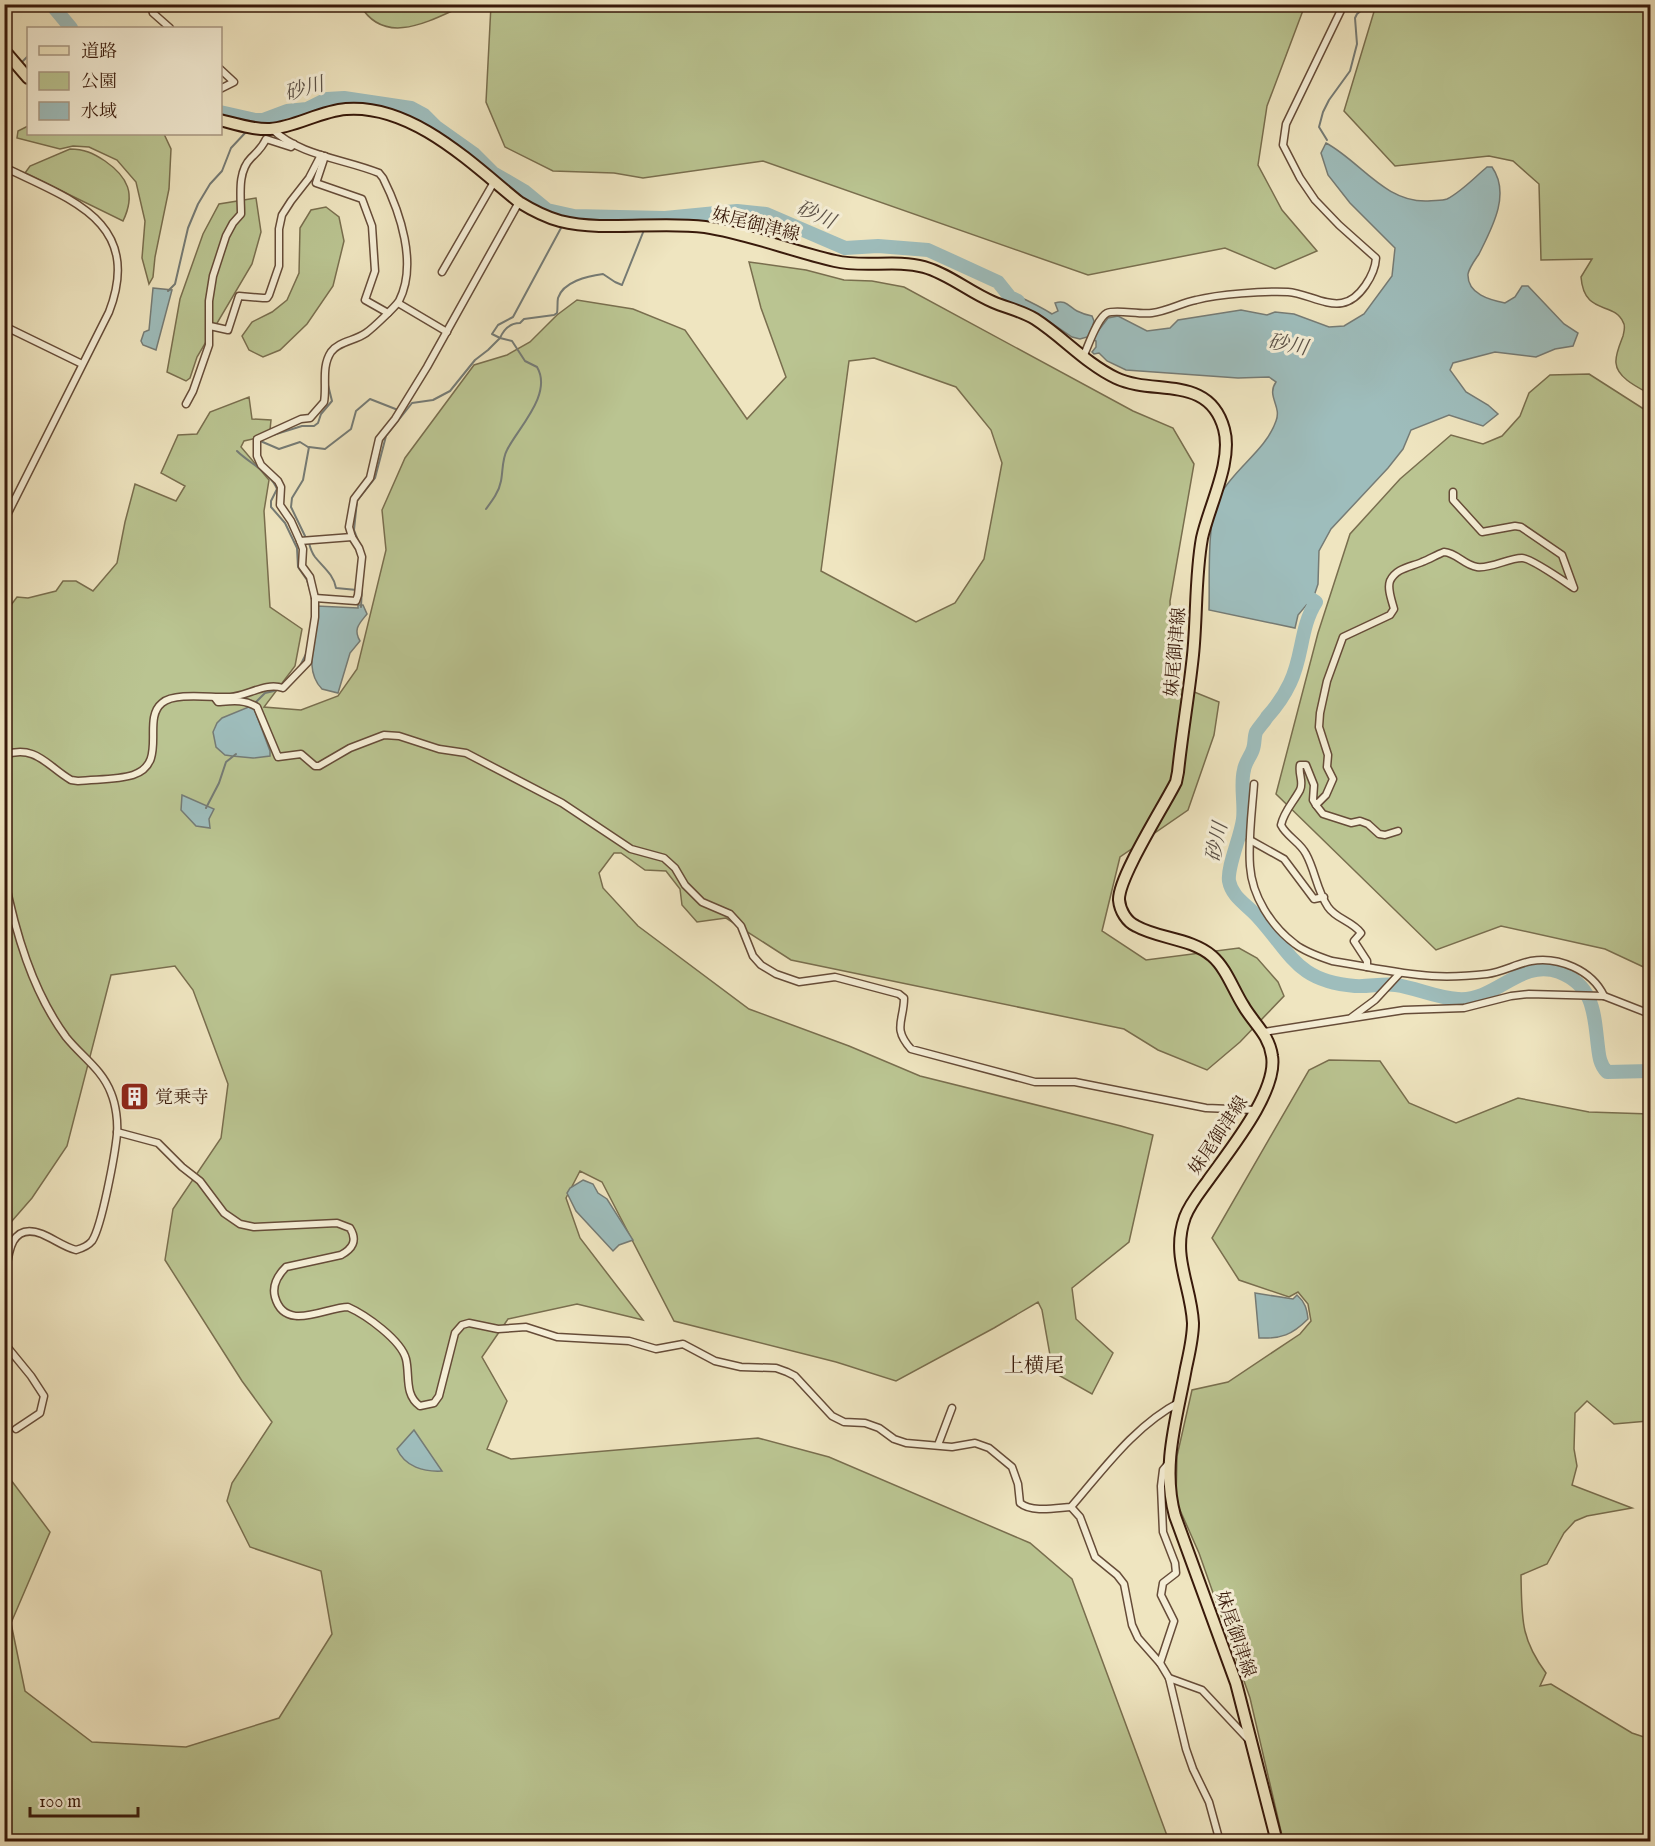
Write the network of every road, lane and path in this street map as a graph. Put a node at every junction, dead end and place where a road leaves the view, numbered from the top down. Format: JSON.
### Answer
{"nodes":[{"id":1,"x":150,"y":4,"type":"edge"},
{"id":2,"x":1344,"y":4,"type":"edge"},
{"id":3,"x":169,"y":27,"type":"edge"},
{"id":4,"x":4,"y":50,"type":"edge"},
{"id":5,"x":222,"y":71,"type":"edge"},
{"id":6,"x":27,"y":77,"type":"edge"},
{"id":7,"x":222,"y":88,"type":"edge"},
{"id":8,"x":222,"y":120,"type":"edge"},
{"id":9,"x":272,"y":129,"type":"junction"},
{"id":10,"x":294,"y":144,"type":"junction"},
{"id":11,"x":323,"y":155,"type":"junction"},
{"id":12,"x":4,"y":167,"type":"edge"},
{"id":13,"x":494,"y":182,"type":"junction"},
{"id":14,"x":519,"y":202,"type":"junction"},
{"id":15,"x":442,"y":272,"type":"dead end"},
{"id":16,"x":398,"y":303,"type":"junction"},
{"id":17,"x":388,"y":312,"type":"junction"},
{"id":18,"x":4,"y":326,"type":"edge"},
{"id":19,"x":210,"y":326,"type":"junction"},
{"id":20,"x":447,"y":332,"type":"junction"},
{"id":21,"x":1083,"y":357,"type":"junction"},
{"id":22,"x":82,"y":364,"type":"junction"},
{"id":23,"x":186,"y":404,"type":"dead end"},
{"id":24,"x":1453,"y":492,"type":"dead end"},
{"id":25,"x":4,"y":521,"type":"edge"},
{"id":26,"x":351,"y":537,"type":"junction"},
{"id":27,"x":300,"y":541,"type":"junction"},
{"id":28,"x":315,"y":598,"type":"junction"},
{"id":29,"x":214,"y":698,"type":"junction"},
{"id":30,"x":4,"y":755,"type":"edge"},
{"id":31,"x":1254,"y":784,"type":"dead end"},
{"id":32,"x":1316,"y":805,"type":"junction"},
{"id":33,"x":1398,"y":831,"type":"dead end"},
{"id":34,"x":1250,"y":840,"type":"junction"},
{"id":35,"x":4,"y":876,"type":"edge"},
{"id":36,"x":1324,"y":897,"type":"junction"},
{"id":37,"x":1366,"y":966,"type":"junction"},
{"id":38,"x":1398,"y":975,"type":"junction"},
{"id":39,"x":1604,"y":996,"type":"junction"},
{"id":40,"x":1650,"y":1014,"type":"edge"},
{"id":41,"x":1352,"y":1018,"type":"junction"},
{"id":42,"x":1264,"y":1032,"type":"junction"},
{"id":43,"x":1255,"y":1110,"type":"junction"},
{"id":44,"x":117,"y":1132,"type":"junction"},
{"id":45,"x":4,"y":1287,"type":"edge"},
{"id":46,"x":4,"y":1343,"type":"edge"},
{"id":47,"x":1180,"y":1402,"type":"junction"},
{"id":48,"x":952,"y":1408,"type":"dead end"},
{"id":49,"x":16,"y":1429,"type":"dead end"},
{"id":50,"x":938,"y":1445,"type":"junction"},
{"id":51,"x":1168,"y":1464,"type":"junction"},
{"id":52,"x":1071,"y":1507,"type":"junction"},
{"id":53,"x":1160,"y":1663,"type":"junction"},
{"id":54,"x":1169,"y":1678,"type":"junction"},
{"id":55,"x":1252,"y":1742,"type":"junction"},
{"id":56,"x":1220,"y":1842,"type":"edge"},
{"id":57,"x":1277,"y":1842,"type":"edge"}],
"edges":[{"from":1,"to":3,"type":"street"},
{"from":2,"to":21,"type":"street"},
{"from":4,"to":6,"type":"main road"},
{"from":5,"to":7,"type":"street"},
{"from":8,"to":9,"type":"main road","name":"妹尾御津線"},
{"from":9,"to":10,"type":"street"},
{"from":9,"to":13,"type":"main road","name":"妹尾御津線"},
{"from":10,"to":11,"type":"street"},
{"from":10,"to":19,"type":"street"},
{"from":11,"to":16,"type":"street"},
{"from":11,"to":17,"type":"street"},
{"from":11,"to":19,"type":"street"},
{"from":12,"to":22,"type":"street"},
{"from":13,"to":14,"type":"main road","name":"妹尾御津線"},
{"from":13,"to":15,"type":"street"},
{"from":14,"to":20,"type":"street"},
{"from":14,"to":21,"type":"main road","name":"妹尾御津線"},
{"from":16,"to":17,"type":"street"},
{"from":16,"to":20,"type":"street"},
{"from":17,"to":27,"type":"street"},
{"from":18,"to":22,"type":"street"},
{"from":19,"to":23,"type":"street"},
{"from":20,"to":26,"type":"street"},
{"from":21,"to":42,"type":"main road","name":"妹尾御津線"},
{"from":22,"to":25,"type":"street"},
{"from":24,"to":32,"type":"street"},
{"from":26,"to":27,"type":"street"},
{"from":26,"to":28,"type":"street"},
{"from":27,"to":28,"type":"street"},
{"from":28,"to":29,"type":"street"},
{"from":29,"to":30,"type":"street"},
{"from":29,"to":43,"type":"street"},
{"from":31,"to":34,"type":"street"},
{"from":32,"to":33,"type":"street"},
{"from":32,"to":36,"type":"street"},
{"from":34,"to":36,"type":"street"},
{"from":34,"to":37,"type":"street"},
{"from":35,"to":44,"type":"street"},
{"from":36,"to":37,"type":"street"},
{"from":37,"to":38,"type":"street"},
{"from":38,"to":39,"type":"street"},
{"from":38,"to":41,"type":"street"},
{"from":39,"to":40,"type":"street"},
{"from":39,"to":41,"type":"street"},
{"from":41,"to":42,"type":"street"},
{"from":42,"to":43,"type":"main road","name":"妹尾御津線"},
{"from":43,"to":47,"type":"main road","name":"妹尾御津線"},
{"from":44,"to":45,"type":"street"},
{"from":44,"to":50,"type":"street"},
{"from":46,"to":49,"type":"street"},
{"from":47,"to":51,"type":"main road","name":"妹尾御津線"},
{"from":47,"to":52,"type":"street"},
{"from":48,"to":50,"type":"street"},
{"from":50,"to":52,"type":"street"},
{"from":51,"to":53,"type":"street"},
{"from":51,"to":55,"type":"main road","name":"妹尾御津線"},
{"from":52,"to":53,"type":"street"},
{"from":53,"to":54,"type":"street"},
{"from":54,"to":55,"type":"street"},
{"from":54,"to":56,"type":"street"},
{"from":55,"to":57,"type":"main road","name":"妹尾御津線"}]}
